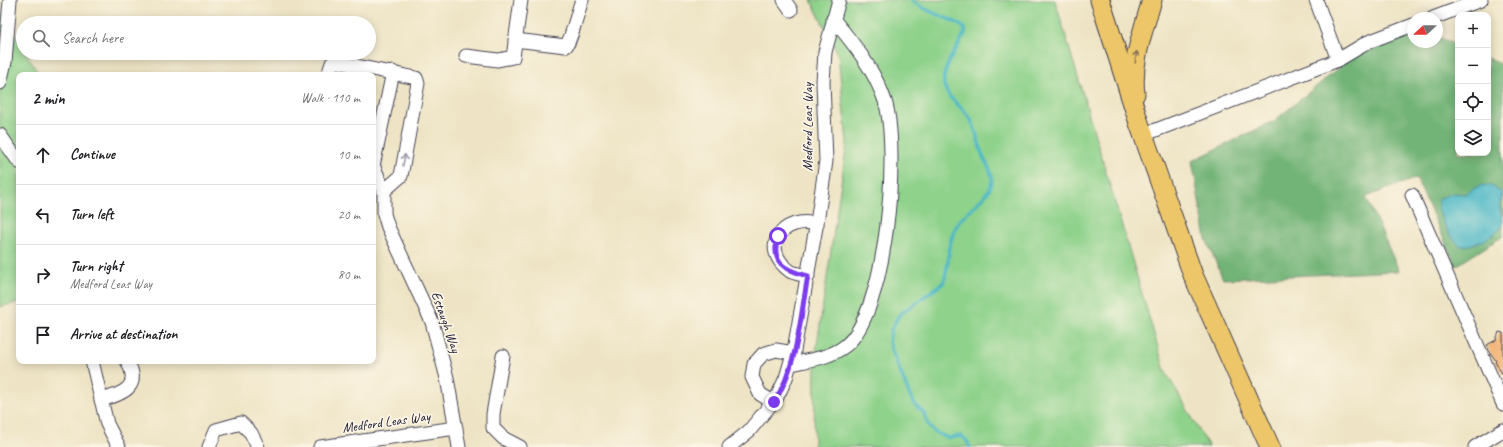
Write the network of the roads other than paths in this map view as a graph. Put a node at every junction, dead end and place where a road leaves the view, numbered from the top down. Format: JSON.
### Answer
{"nodes":[{"id":1,"x":10,"y":0,"type":"edge"},
{"id":2,"x":521,"y":0,"type":"edge"},
{"id":3,"x":582,"y":0,"type":"edge"},
{"id":4,"x":839,"y":0,"type":"edge"},
{"id":5,"x":1100,"y":0,"type":"edge"},
{"id":6,"x":1152,"y":0,"type":"edge"},
{"id":7,"x":1316,"y":0,"type":"edge"},
{"id":8,"x":1481,"y":0,"type":"edge"},
{"id":9,"x":1443,"y":14,"type":"edge"},
{"id":10,"x":833,"y":19,"type":"junction"},
{"id":11,"x":1407,"y":27,"type":"edge"},
{"id":12,"x":515,"y":40,"type":"junction"},
{"id":13,"x":466,"y":56,"type":"dead end"},
{"id":14,"x":1338,"y":60,"type":"junction"},
{"id":15,"x":364,"y":71,"type":"edge"},
{"id":16,"x":329,"y":72,"type":"edge"},
{"id":17,"x":393,"y":72,"type":"junction"},
{"id":18,"x":0,"y":83,"type":"edge"},
{"id":19,"x":1141,"y":129,"type":"junction"},
{"id":20,"x":0,"y":135,"type":"edge"},
{"id":21,"x":376,"y":151,"type":"edge"},
{"id":22,"x":16,"y":158,"type":"edge"},
{"id":23,"x":376,"y":172,"type":"edge"},
{"id":24,"x":384,"y":191,"type":"junction"},
{"id":25,"x":1412,"y":195,"type":"dead end"},
{"id":26,"x":817,"y":224,"type":"junction"},
{"id":27,"x":808,"y":276,"type":"junction"},
{"id":28,"x":503,"y":356,"type":"dead end"},
{"id":29,"x":792,"y":358,"type":"junction"},
{"id":30,"x":93,"y":364,"type":"edge"},
{"id":31,"x":128,"y":364,"type":"edge"},
{"id":32,"x":101,"y":400,"type":"junction"},
{"id":33,"x":774,"y":402,"type":"junction"},
{"id":34,"x":1503,"y":404,"type":"edge"},
{"id":35,"x":456,"y":428,"type":"junction"},
{"id":36,"x":1503,"y":430,"type":"edge"},
{"id":37,"x":118,"y":447,"type":"edge"},
{"id":38,"x":209,"y":447,"type":"edge"},
{"id":39,"x":258,"y":447,"type":"edge"},
{"id":40,"x":320,"y":447,"type":"edge"},
{"id":41,"x":458,"y":447,"type":"edge"},
{"id":42,"x":520,"y":447,"type":"edge"},
{"id":43,"x":729,"y":447,"type":"edge"},
{"id":44,"x":1270,"y":447,"type":"edge"},
{"id":45,"x":1475,"y":447,"type":"edge"}],
"edges":[{"from":1,"to":18,"type":"street"},
{"from":2,"to":12,"type":"street"},
{"from":3,"to":12,"type":"street"},
{"from":4,"to":10,"type":"street","name":"Medford Leas Way"},
{"from":5,"to":19,"type":"highway"},
{"from":19,"to":6,"type":"highway","one_way":true},
{"from":7,"to":14,"type":"street"},
{"from":8,"to":9,"type":"street"},
{"from":10,"to":26,"type":"street","name":"Medford Leas Way"},
{"from":10,"to":29,"type":"street"},
{"from":11,"to":14,"type":"street"},
{"from":12,"to":13,"type":"street"},
{"from":14,"to":19,"type":"street"},
{"from":15,"to":16,"type":"street"},
{"from":15,"to":17,"type":"street"},
{"from":17,"to":21,"type":"street"},
{"from":24,"to":17,"type":"street","one_way":true},
{"from":19,"to":44,"type":"highway"},
{"from":20,"to":22,"type":"street"},
{"from":23,"to":24,"type":"street"},
{"from":24,"to":35,"type":"street","name":"Estaugh Way"},
{"from":25,"to":34,"type":"street"},
{"from":26,"to":27,"type":"street","name":"Medford Leas Way"},
{"from":26,"to":27,"type":"street"},
{"from":27,"to":29,"type":"street","name":"Medford Leas Way"},
{"from":28,"to":42,"type":"street"},
{"from":29,"to":33,"type":"street","name":"Medford Leas Way"},
{"from":29,"to":33,"type":"street"},
{"from":30,"to":32,"type":"street"},
{"from":31,"to":32,"type":"street"},
{"from":32,"to":37,"type":"street"},
{"from":33,"to":43,"type":"street","name":"Medford Leas Way"},
{"from":35,"to":40,"type":"street","name":"Medford Leas Way"},
{"from":35,"to":41,"type":"street","name":"Estaugh Way"},
{"from":36,"to":45,"type":"street"},
{"from":38,"to":39,"type":"street"}]}
